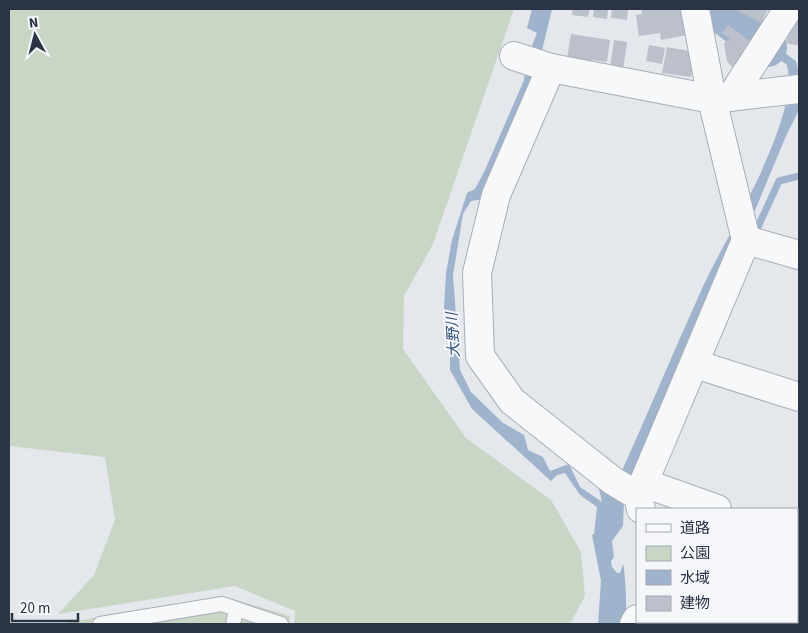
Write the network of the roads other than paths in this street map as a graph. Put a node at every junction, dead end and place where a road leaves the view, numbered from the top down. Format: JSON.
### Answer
{"nodes":[{"id":1,"x":695,"y":9,"type":"edge"},
{"id":2,"x":788,"y":9,"type":"edge"},
{"id":3,"x":514,"y":56,"type":"dead end"},
{"id":4,"x":551,"y":68,"type":"junction"},
{"id":5,"x":793,"y":90,"type":"edge"},
{"id":6,"x":722,"y":98,"type":"junction"},
{"id":7,"x":746,"y":240,"type":"junction"},
{"id":8,"x":799,"y":255,"type":"edge"},
{"id":9,"x":695,"y":364,"type":"junction"},
{"id":10,"x":799,"y":397,"type":"edge"},
{"id":11,"x":634,"y":492,"type":"edge"},
{"id":12,"x":712,"y":508,"type":"edge"},
{"id":13,"x":236,"y":610,"type":"junction"},
{"id":14,"x":117,"y":623,"type":"edge"},
{"id":15,"x":100,"y":624,"type":"edge"},
{"id":16,"x":233,"y":624,"type":"edge"},
{"id":17,"x":281,"y":624,"type":"edge"}],
"edges":[{"from":1,"to":6,"type":"street"},
{"from":2,"to":6,"type":"street"},
{"from":3,"to":4,"type":"street"},
{"from":4,"to":6,"type":"street"},
{"from":4,"to":11,"type":"street"},
{"from":5,"to":6,"type":"street"},
{"from":6,"to":7,"type":"street"},
{"from":7,"to":8,"type":"street"},
{"from":7,"to":9,"type":"street"},
{"from":9,"to":10,"type":"street"},
{"from":9,"to":11,"type":"street"},
{"from":11,"to":12,"type":"street"},
{"from":13,"to":14,"type":"lane"},
{"from":13,"to":16,"type":"lane"},
{"from":13,"to":17,"type":"lane"},
{"from":14,"to":15,"type":"lane"}]}
